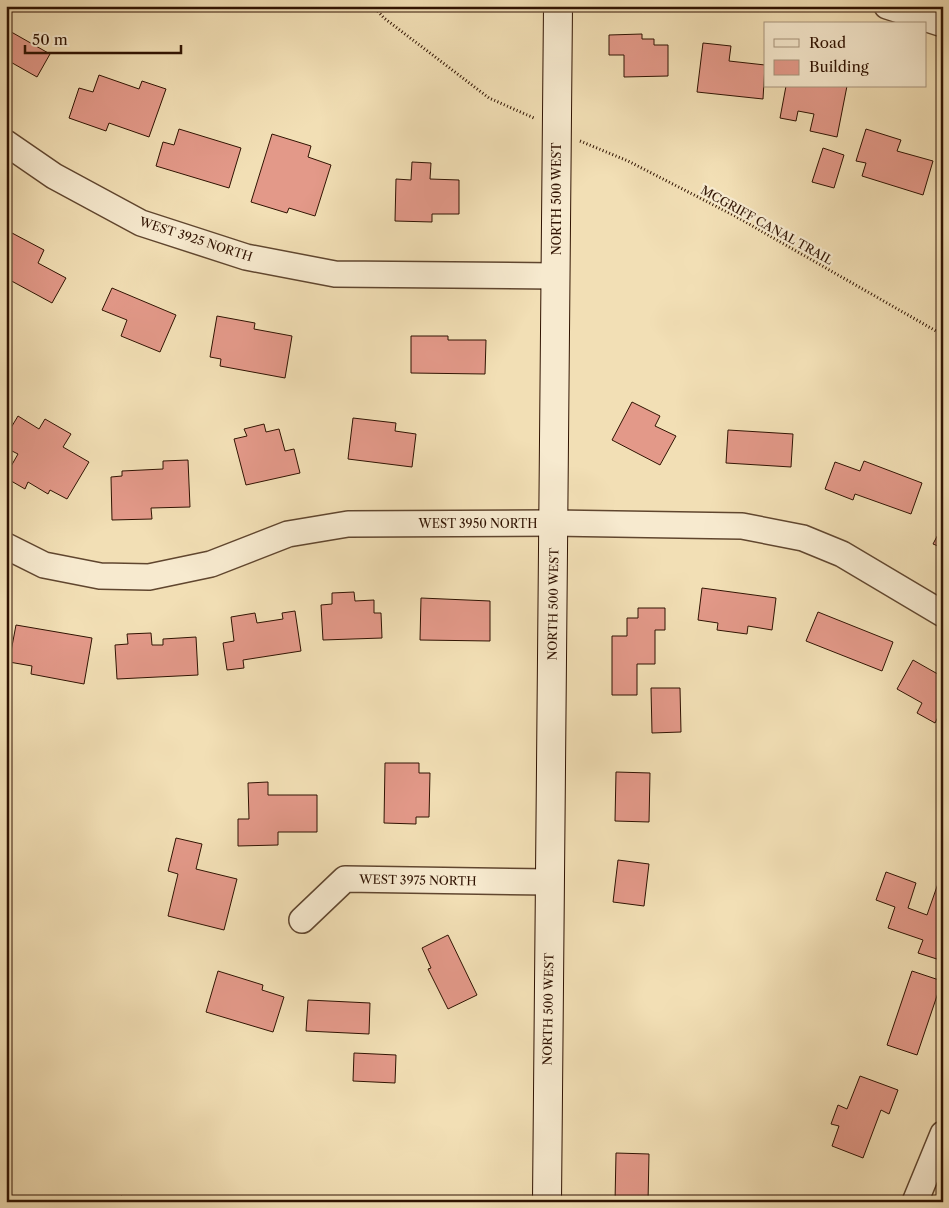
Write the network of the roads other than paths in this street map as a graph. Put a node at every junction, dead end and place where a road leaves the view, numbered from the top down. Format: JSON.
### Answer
{"nodes":[{"id":1,"x":558,"y":6,"type":"edge"},
{"id":2,"x":887,"y":6,"type":"edge"},
{"id":3,"x":943,"y":24,"type":"edge"},
{"id":4,"x":6,"y":143,"type":"edge"},
{"id":5,"x":556,"y":276,"type":"junction"},
{"id":6,"x":553,"y":523,"type":"junction"},
{"id":7,"x":6,"y":546,"type":"edge"},
{"id":8,"x":943,"y":614,"type":"edge"},
{"id":9,"x":550,"y":882,"type":"junction"},
{"id":10,"x":302,"y":920,"type":"dead end"},
{"id":11,"x":943,"y":1134,"type":"edge"},
{"id":12,"x":547,"y":1202,"type":"edge"},
{"id":13,"x":915,"y":1202,"type":"edge"}],
"edges":[{"from":1,"to":5,"type":"street","name":"NORTH 500 WEST"},
{"from":2,"to":3,"type":"street"},
{"from":4,"to":5,"type":"street","name":"WEST 3925 NORTH"},
{"from":5,"to":6,"type":"street","name":"NORTH 500 WEST"},
{"from":6,"to":7,"type":"street","name":"WEST 3950 NORTH"},
{"from":6,"to":8,"type":"street","name":"WEST 3950 NORTH"},
{"from":6,"to":9,"type":"street","name":"NORTH 500 WEST"},
{"from":9,"to":10,"type":"street","name":"WEST 3975 NORTH"},
{"from":9,"to":12,"type":"street","name":"NORTH 500 WEST"},
{"from":11,"to":13,"type":"street"}]}
